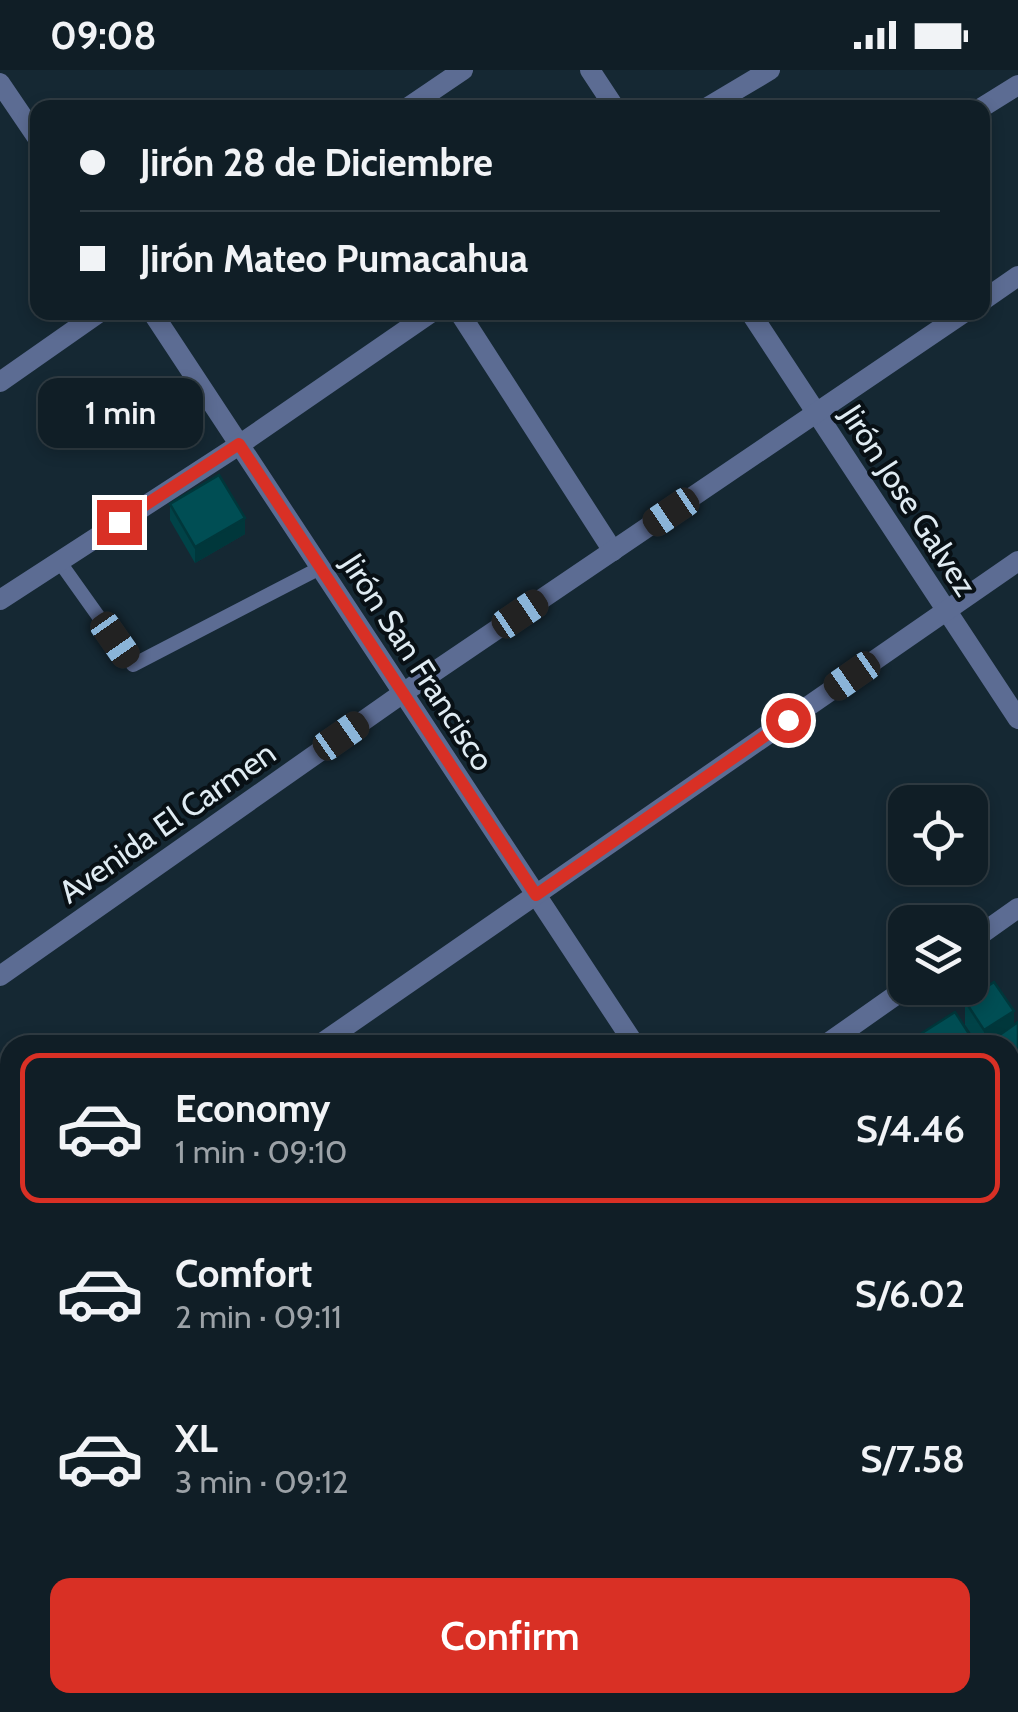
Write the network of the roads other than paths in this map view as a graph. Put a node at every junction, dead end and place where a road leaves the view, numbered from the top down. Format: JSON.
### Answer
{"nodes":[{"id":1,"x":463,"y":70,"type":"edge"},
{"id":2,"x":590,"y":70,"type":"edge"},
{"id":3,"x":770,"y":70,"type":"edge"},
{"id":4,"x":0,"y":82,"type":"edge"},
{"id":5,"x":1018,"y":85,"type":"edge"},
{"id":6,"x":419,"y":100,"type":"edge"},
{"id":7,"x":610,"y":100,"type":"edge"},
{"id":8,"x":719,"y":100,"type":"edge"},
{"id":9,"x":990,"y":102,"type":"edge"},
{"id":10,"x":30,"y":127,"type":"edge"},
{"id":11,"x":1018,"y":276,"type":"edge"},
{"id":12,"x":990,"y":295,"type":"edge"},
{"id":13,"x":89,"y":320,"type":"edge"},
{"id":14,"x":157,"y":320,"type":"edge"},
{"id":15,"x":420,"y":320,"type":"edge"},
{"id":16,"x":464,"y":320,"type":"edge"},
{"id":17,"x":755,"y":320,"type":"edge"},
{"id":18,"x":953,"y":320,"type":"edge"},
{"id":19,"x":0,"y":382,"type":"edge"},
{"id":20,"x":817,"y":414,"type":"junction"},
{"id":21,"x":239,"y":444,"type":"junction"},
{"id":22,"x":613,"y":551,"type":"junction"},
{"id":23,"x":1018,"y":561,"type":"edge"},
{"id":24,"x":60,"y":562,"type":"junction"},
{"id":25,"x":320,"y":568,"type":"junction"},
{"id":26,"x":0,"y":600,"type":"edge"},
{"id":27,"x":946,"y":610,"type":"junction"},
{"id":28,"x":403,"y":693,"type":"junction"},
{"id":29,"x":1018,"y":720,"type":"edge"},
{"id":30,"x":536,"y":895,"type":"junction"},
{"id":31,"x":1018,"y":908,"type":"edge"},
{"id":32,"x":988,"y":929,"type":"edge"},
{"id":33,"x":0,"y":976,"type":"edge"},
{"id":34,"x":888,"y":1001,"type":"edge"},
{"id":35,"x":333,"y":1035,"type":"edge"},
{"id":36,"x":628,"y":1035,"type":"edge"},
{"id":37,"x":838,"y":1035,"type":"edge"}],
"edges":[{"from":1,"to":6,"type":"street"},
{"from":2,"to":7,"type":"street"},
{"from":3,"to":8,"type":"street"},
{"from":4,"to":10,"type":"street"},
{"from":5,"to":9,"type":"street"},
{"from":11,"to":12,"type":"street"},
{"from":13,"to":19,"type":"street"},
{"from":14,"to":21,"type":"street","name":"Jirón San Francisco"},
{"from":15,"to":21,"type":"street"},
{"from":16,"to":22,"type":"street"},
{"from":17,"to":20,"type":"street","name":"Jirón Jose Galvez"},
{"from":18,"to":20,"type":"street","name":"Avenida El Carmen"},
{"from":20,"to":22,"type":"street","name":"Avenida El Carmen"},
{"from":20,"to":27,"type":"street","name":"Jirón Jose Galvez"},
{"from":21,"to":24,"type":"street"},
{"from":21,"to":25,"type":"street","name":"Jirón San Francisco"},
{"from":22,"to":28,"type":"street","name":"Avenida El Carmen"},
{"from":23,"to":27,"type":"street"},
{"from":24,"to":25,"type":"lane"},
{"from":24,"to":26,"type":"street"},
{"from":25,"to":28,"type":"street","name":"Jirón San Francisco"},
{"from":27,"to":29,"type":"street","name":"Jirón Jose Galvez"},
{"from":27,"to":30,"type":"street"},
{"from":28,"to":30,"type":"street","name":"Jirón San Francisco"},
{"from":28,"to":33,"type":"street","name":"Avenida El Carmen"},
{"from":30,"to":35,"type":"street"},
{"from":30,"to":36,"type":"street","name":"Jirón San Francisco"},
{"from":31,"to":32,"type":"street"},
{"from":34,"to":37,"type":"street"}]}
